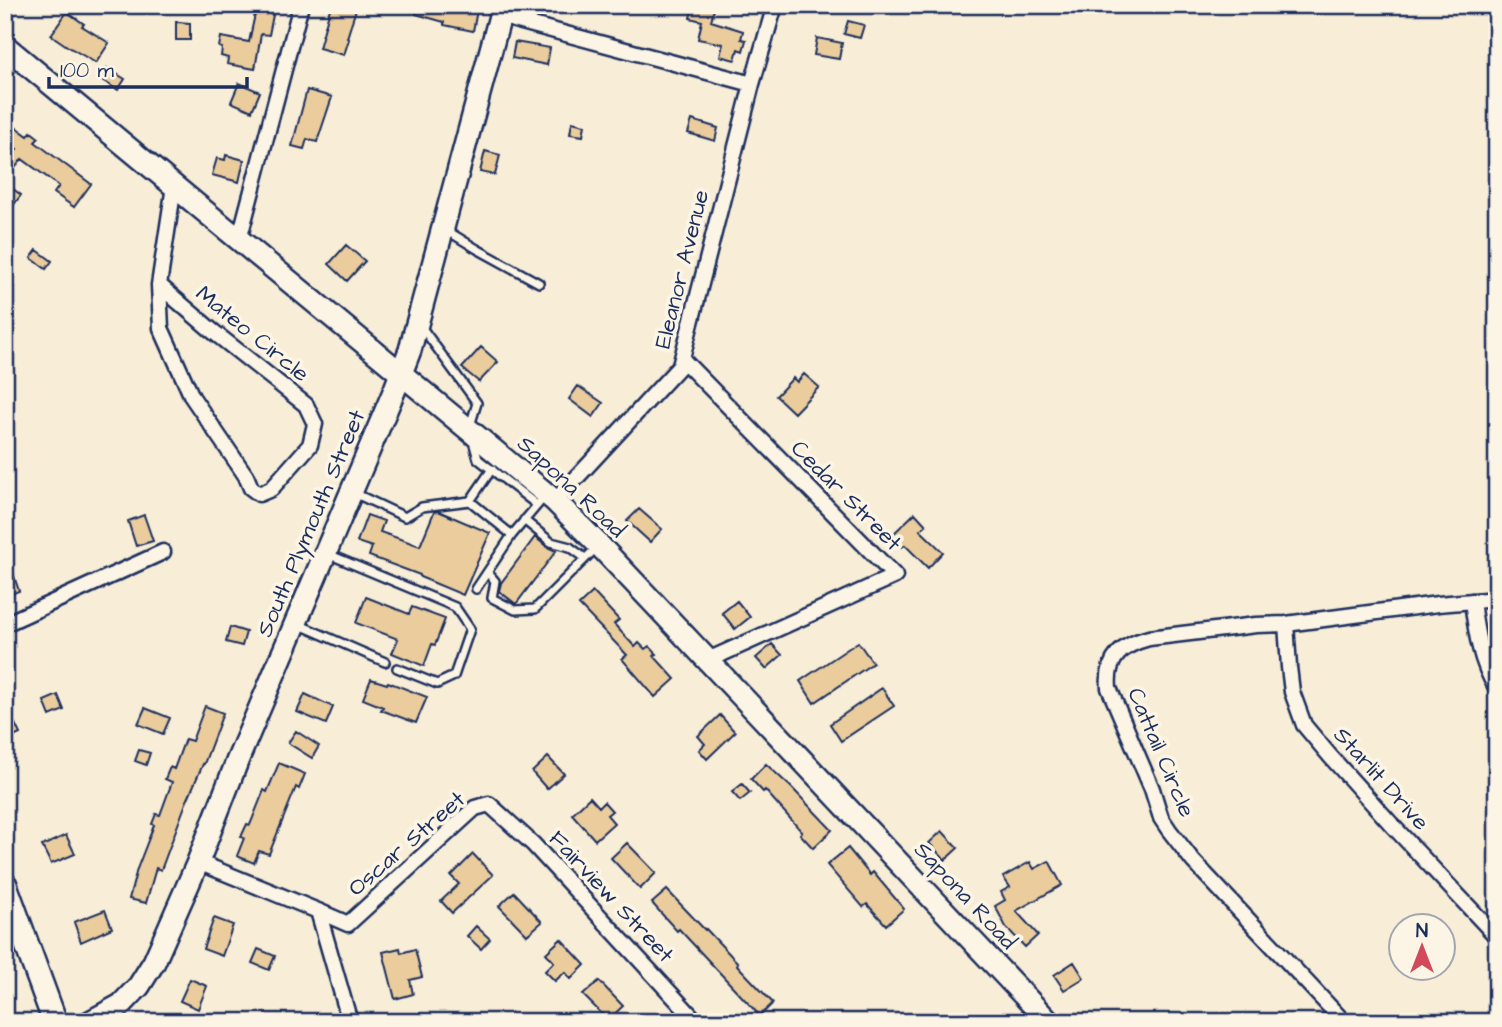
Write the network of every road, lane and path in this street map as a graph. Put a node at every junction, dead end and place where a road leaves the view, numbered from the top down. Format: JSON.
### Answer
{"nodes":[{"id":1,"x":301,"y":5,"type":"edge"},
{"id":2,"x":775,"y":5,"type":"edge"},
{"id":3,"x":501,"y":11,"type":"edge"},
{"id":4,"x":5,"y":46,"type":"edge"},
{"id":5,"x":752,"y":84,"type":"junction"},
{"id":6,"x":174,"y":186,"type":"junction"},
{"id":7,"x":443,"y":228,"type":"junction"},
{"id":8,"x":239,"y":240,"type":"junction"},
{"id":9,"x":539,"y":283,"type":"dead end"},
{"id":10,"x":159,"y":285,"type":"junction"},
{"id":11,"x":417,"y":322,"type":"junction"},
{"id":12,"x":682,"y":359,"type":"junction"},
{"id":13,"x":401,"y":373,"type":"junction"},
{"id":14,"x":470,"y":429,"type":"junction"},
{"id":15,"x":492,"y":469,"type":"junction"},
{"id":16,"x":351,"y":492,"type":"junction"},
{"id":17,"x":546,"y":500,"type":"junction"},
{"id":18,"x":470,"y":501,"type":"junction"},
{"id":19,"x":524,"y":520,"type":"junction"},
{"id":20,"x":512,"y":535,"type":"junction"},
{"id":21,"x":163,"y":552,"type":"dead end"},
{"id":22,"x":592,"y":552,"type":"junction"},
{"id":23,"x":326,"y":553,"type":"junction"},
{"id":24,"x":488,"y":573,"type":"junction"},
{"id":25,"x":476,"y":589,"type":"dead end"},
{"id":26,"x":1497,"y":599,"type":"edge"},
{"id":27,"x":1472,"y":601,"type":"junction"},
{"id":28,"x":296,"y":623,"type":"junction"},
{"id":29,"x":5,"y":624,"type":"edge"},
{"id":30,"x":1286,"y":624,"type":"junction"},
{"id":31,"x":708,"y":660,"type":"junction"},
{"id":32,"x":385,"y":662,"type":"dead end"},
{"id":33,"x":397,"y":668,"type":"dead end"},
{"id":34,"x":1497,"y":689,"type":"edge"},
{"id":35,"x":489,"y":804,"type":"joint"},
{"id":36,"x":198,"y":862,"type":"junction"},
{"id":37,"x":5,"y":885,"type":"edge"},
{"id":38,"x":318,"y":912,"type":"junction"},
{"id":39,"x":1497,"y":937,"type":"edge"},
{"id":40,"x":55,"y":1022,"type":"edge"},
{"id":41,"x":90,"y":1022,"type":"edge"},
{"id":42,"x":350,"y":1022,"type":"edge"},
{"id":43,"x":698,"y":1022,"type":"edge"},
{"id":44,"x":1049,"y":1022,"type":"edge"},
{"id":45,"x":1344,"y":1022,"type":"edge"}],
"edges":[{"from":1,"to":8,"type":"street"},
{"from":2,"to":5,"type":"street","name":"Eleanor Avenue"},
{"from":3,"to":5,"type":"street"},
{"from":3,"to":7,"type":"street","name":"South Plymouth Street"},
{"from":4,"to":6,"type":"street","name":"Sapona Road"},
{"from":5,"to":12,"type":"street","name":"Eleanor Avenue"},
{"from":6,"to":8,"type":"street","name":"Sapona Road"},
{"from":6,"to":10,"type":"street","name":"Mateo Circle"},
{"from":7,"to":9,"type":"lane"},
{"from":7,"to":11,"type":"street","name":"South Plymouth Street"},
{"from":8,"to":13,"type":"street","name":"Sapona Road"},
{"from":10,"to":10,"type":"street","name":"Mateo Circle"},
{"from":11,"to":13,"type":"street","name":"South Plymouth Street"},
{"from":11,"to":14,"type":"lane"},
{"from":12,"to":17,"type":"street","name":"Eleanor Avenue"},
{"from":12,"to":31,"type":"street","name":"Cedar Street"},
{"from":13,"to":14,"type":"street","name":"Sapona Road"},
{"from":13,"to":16,"type":"street","name":"South Plymouth Street"},
{"from":14,"to":15,"type":"lane"},
{"from":14,"to":17,"type":"street","name":"Sapona Road"},
{"from":15,"to":17,"type":"lane"},
{"from":15,"to":18,"type":"lane"},
{"from":16,"to":18,"type":"lane"},
{"from":16,"to":23,"type":"street","name":"South Plymouth Street"},
{"from":17,"to":19,"type":"lane"},
{"from":17,"to":22,"type":"street","name":"Sapona Road"},
{"from":18,"to":20,"type":"lane"},
{"from":19,"to":20,"type":"lane"},
{"from":19,"to":22,"type":"lane"},
{"from":20,"to":24,"type":"lane"},
{"from":21,"to":29,"type":"street"},
{"from":22,"to":24,"type":"lane"},
{"from":22,"to":31,"type":"street","name":"Sapona Road"},
{"from":23,"to":28,"type":"street","name":"South Plymouth Street"},
{"from":23,"to":33,"type":"lane"},
{"from":24,"to":25,"type":"lane"},
{"from":26,"to":27,"type":"street","name":"Cattail Circle"},
{"from":27,"to":30,"type":"street","name":"Cattail Circle"},
{"from":27,"to":34,"type":"street"},
{"from":28,"to":32,"type":"lane"},
{"from":28,"to":36,"type":"street","name":"South Plymouth Street"},
{"from":30,"to":39,"type":"street","name":"Starlit Drive"},
{"from":30,"to":45,"type":"street","name":"Cattail Circle"},
{"from":31,"to":44,"type":"street","name":"Sapona Road"},
{"from":35,"to":38,"type":"street","name":"Oscar Street"},
{"from":35,"to":43,"type":"street","name":"Fairview Street"},
{"from":36,"to":38,"type":"street"},
{"from":36,"to":41,"type":"street","name":"South Plymouth Street"},
{"from":37,"to":40,"type":"main road"},
{"from":38,"to":42,"type":"street"}]}
